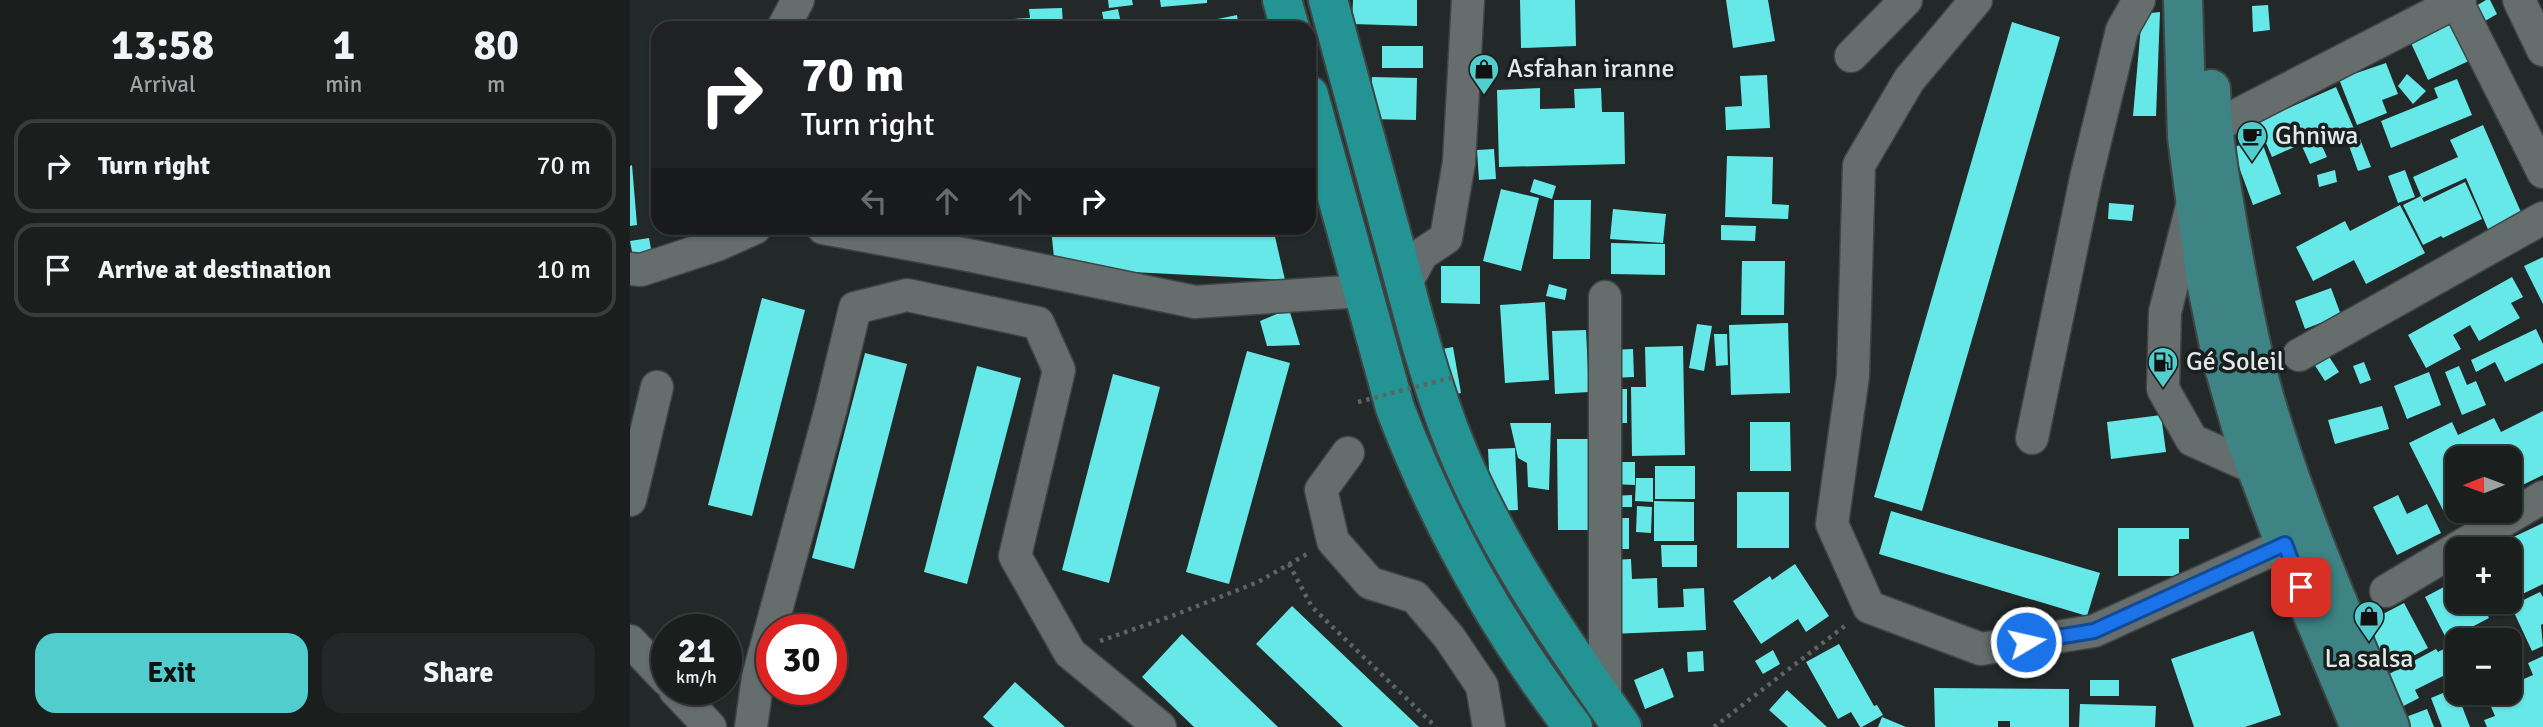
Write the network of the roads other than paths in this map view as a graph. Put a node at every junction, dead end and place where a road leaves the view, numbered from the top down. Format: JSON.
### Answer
{"nodes":[{"id":1,"x":776,"y":0,"type":"edge"},
{"id":2,"x":799,"y":0,"type":"edge"},
{"id":3,"x":1282,"y":0,"type":"edge"},
{"id":4,"x":1328,"y":0,"type":"edge"},
{"id":5,"x":1468,"y":0,"type":"edge"},
{"id":6,"x":1906,"y":0,"type":"edge"},
{"id":7,"x":1976,"y":0,"type":"edge"},
{"id":8,"x":2139,"y":0,"type":"edge"},
{"id":9,"x":2183,"y":0,"type":"edge"},
{"id":10,"x":2208,"y":0,"type":"edge"},
{"id":11,"x":2519,"y":0,"type":"edge"},
{"id":12,"x":2458,"y":1,"type":"edge"},
{"id":13,"x":775,"y":21,"type":"edge"},
{"id":14,"x":787,"y":21,"type":"edge"},
{"id":15,"x":1288,"y":21,"type":"edge"},
{"id":16,"x":2543,"y":50,"type":"edge"},
{"id":17,"x":1851,"y":56,"type":"dead end"},
{"id":18,"x":1316,"y":121,"type":"edge"},
{"id":19,"x":2212,"y":128,"type":"junction"},
{"id":20,"x":2543,"y":172,"type":"edge"},
{"id":21,"x":2194,"y":198,"type":"junction"},
{"id":22,"x":2543,"y":218,"type":"edge"},
{"id":23,"x":738,"y":235,"type":"edge"},
{"id":24,"x":860,"y":235,"type":"edge"},
{"id":25,"x":630,"y":270,"type":"edge"},
{"id":26,"x":1405,"y":285,"type":"junction"},
{"id":27,"x":1362,"y":291,"type":"junction"},
{"id":28,"x":1605,"y":297,"type":"dead end"},
{"id":29,"x":2299,"y":355,"type":"dead end"},
{"id":30,"x":657,"y":387,"type":"dead end"},
{"id":31,"x":2032,"y":438,"type":"dead end"},
{"id":32,"x":1348,"y":453,"type":"dead end"},
{"id":33,"x":2257,"y":469,"type":"junction"},
{"id":34,"x":2543,"y":497,"type":"edge"},
{"id":35,"x":630,"y":500,"type":"edge"},
{"id":36,"x":2285,"y":544,"type":"junction"},
{"id":37,"x":2386,"y":590,"type":"dead end"},
{"id":38,"x":630,"y":641,"type":"edge"},
{"id":39,"x":651,"y":663,"type":"edge"},
{"id":40,"x":689,"y":705,"type":"edge"},
{"id":41,"x":1614,"y":715,"type":"edge"},
{"id":42,"x":710,"y":727,"type":"edge"},
{"id":43,"x":751,"y":727,"type":"edge"},
{"id":44,"x":1160,"y":727,"type":"edge"},
{"id":45,"x":1489,"y":727,"type":"edge"},
{"id":46,"x":1573,"y":727,"type":"edge"},
{"id":47,"x":2360,"y":727,"type":"edge"},
{"id":48,"x":2390,"y":727,"type":"edge"}],
"edges":[{"from":1,"to":13,"type":"street"},
{"from":2,"to":14,"type":"street"},
{"from":3,"to":15,"type":"highway"},
{"from":4,"to":26,"type":"highway"},
{"from":5,"to":26,"type":"street"},
{"from":6,"to":17,"type":"street"},
{"from":7,"to":36,"type":"street"},
{"from":8,"to":31,"type":"street"},
{"from":9,"to":21,"type":"main road"},
{"from":10,"to":19,"type":"main road"},
{"from":11,"to":16,"type":"street"},
{"from":12,"to":19,"type":"street"},
{"from":12,"to":20,"type":"street"},
{"from":18,"to":27,"type":"highway"},
{"from":19,"to":48,"type":"main road"},
{"from":21,"to":33,"type":"main road"},
{"from":21,"to":33,"type":"street"},
{"from":22,"to":29,"type":"street"},
{"from":23,"to":25,"type":"street"},
{"from":24,"to":27,"type":"street"},
{"from":26,"to":41,"type":"highway"},
{"from":27,"to":46,"type":"highway"},
{"from":28,"to":41,"type":"street"},
{"from":30,"to":35,"type":"street"},
{"from":32,"to":45,"type":"street"},
{"from":33,"to":36,"type":"main road"},
{"from":34,"to":37,"type":"street"},
{"from":36,"to":47,"type":"main road"},
{"from":38,"to":39,"type":"street"},
{"from":40,"to":42,"type":"street"},
{"from":43,"to":44,"type":"street"}]}
